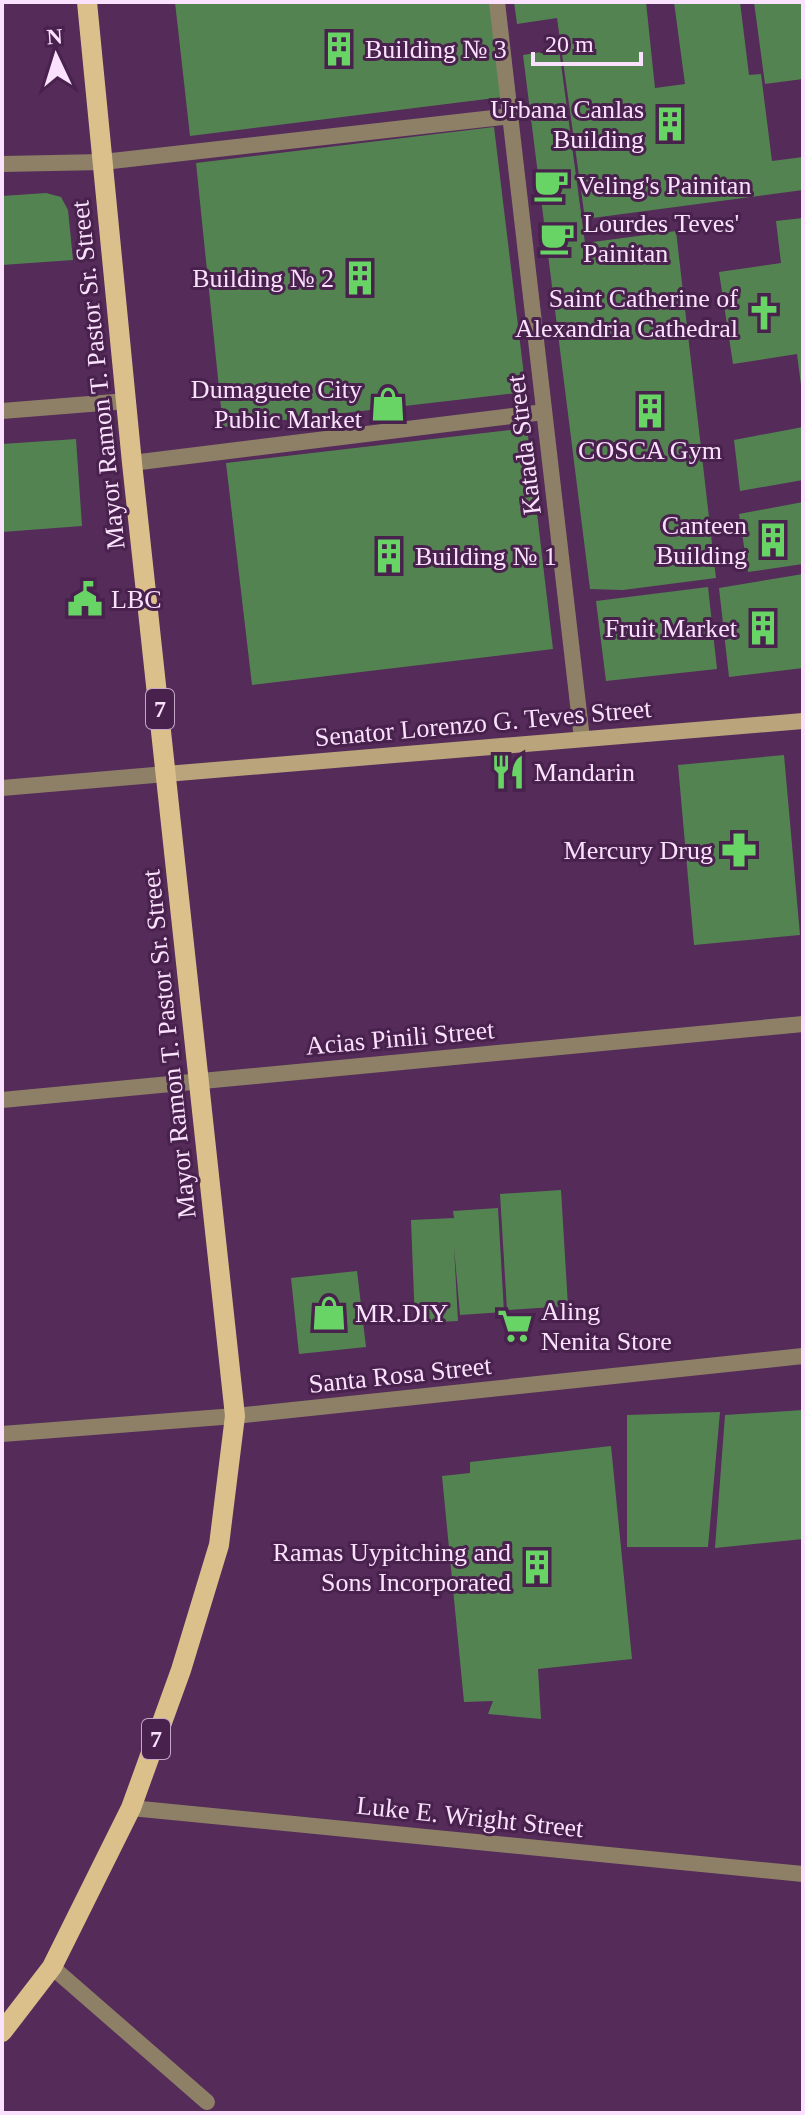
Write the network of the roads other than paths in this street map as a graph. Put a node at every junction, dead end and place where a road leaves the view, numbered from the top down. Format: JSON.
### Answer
{"nodes":[{"id":1,"x":87,"y":2,"type":"edge"},
{"id":2,"x":497,"y":2,"type":"edge"},
{"id":3,"x":511,"y":116,"type":"junction"},
{"id":4,"x":103,"y":162,"type":"junction"},
{"id":5,"x":2,"y":164,"type":"edge"},
{"id":6,"x":127,"y":401,"type":"junction"},
{"id":7,"x":2,"y":411,"type":"edge"},
{"id":8,"x":544,"y":412,"type":"junction"},
{"id":9,"x":132,"y":463,"type":"junction"},
{"id":10,"x":803,"y":721,"type":"edge"},
{"id":11,"x":582,"y":739,"type":"junction"},
{"id":12,"x":166,"y":774,"type":"junction"},
{"id":13,"x":2,"y":788,"type":"edge"},
{"id":14,"x":803,"y":1024,"type":"edge"},
{"id":15,"x":200,"y":1081,"type":"junction"},
{"id":16,"x":2,"y":1100,"type":"edge"},
{"id":17,"x":803,"y":1356,"type":"edge"},
{"id":18,"x":235,"y":1416,"type":"junction"},
{"id":19,"x":2,"y":1434,"type":"edge"},
{"id":20,"x":131,"y":1808,"type":"junction"},
{"id":21,"x":803,"y":1874,"type":"edge"},
{"id":22,"x":52,"y":1967,"type":"junction"},
{"id":23,"x":2,"y":2032,"type":"edge"},
{"id":24,"x":207,"y":2102,"type":"dead end"}],
"edges":[{"from":1,"to":4,"type":"main road","name":"Mayor Ramon T. Pastor Sr. Street","number":"7"},
{"from":2,"to":3,"type":"street","name":"Katada Street"},
{"from":3,"to":4,"type":"street"},
{"from":3,"to":8,"type":"street","name":"Katada Street"},
{"from":4,"to":5,"type":"street"},
{"from":4,"to":6,"type":"main road","name":"Mayor Ramon T. Pastor Sr. Street","number":"7"},
{"from":6,"to":7,"type":"street"},
{"from":6,"to":9,"type":"main road","name":"Mayor Ramon T. Pastor Sr. Street","number":"7"},
{"from":8,"to":9,"type":"street"},
{"from":8,"to":11,"type":"street","name":"Katada Street"},
{"from":9,"to":12,"type":"main road","name":"Mayor Ramon T. Pastor Sr. Street","number":"7"},
{"from":10,"to":11,"type":"main road","name":"Senator Lorenzo G. Teves Street"},
{"from":11,"to":12,"type":"main road","name":"Senator Lorenzo G. Teves Street"},
{"from":12,"to":13,"type":"street"},
{"from":12,"to":15,"type":"main road","name":"Mayor Ramon T. Pastor Sr. Street","number":"7"},
{"from":14,"to":15,"type":"street","name":"Acias Pinili Street"},
{"from":15,"to":16,"type":"street","name":"Acias Pinili Street"},
{"from":15,"to":18,"type":"main road","name":"Mayor Ramon T. Pastor Sr. Street","number":"7"},
{"from":17,"to":18,"type":"street","name":"Santa Rosa Street"},
{"from":18,"to":19,"type":"street","name":"Santa Rosa Street"},
{"from":18,"to":20,"type":"main road","name":"Mayor Ramon T. Pastor Sr. Street","number":"7"},
{"from":20,"to":21,"type":"street","name":"Luke E. Wright Street"},
{"from":20,"to":22,"type":"main road","name":"Mayor Ramon T. Pastor Sr. Street","number":"7"},
{"from":22,"to":23,"type":"main road","name":"Mayor Ramon T. Pastor Sr. Street","number":"7"},
{"from":22,"to":24,"type":"street"}]}
